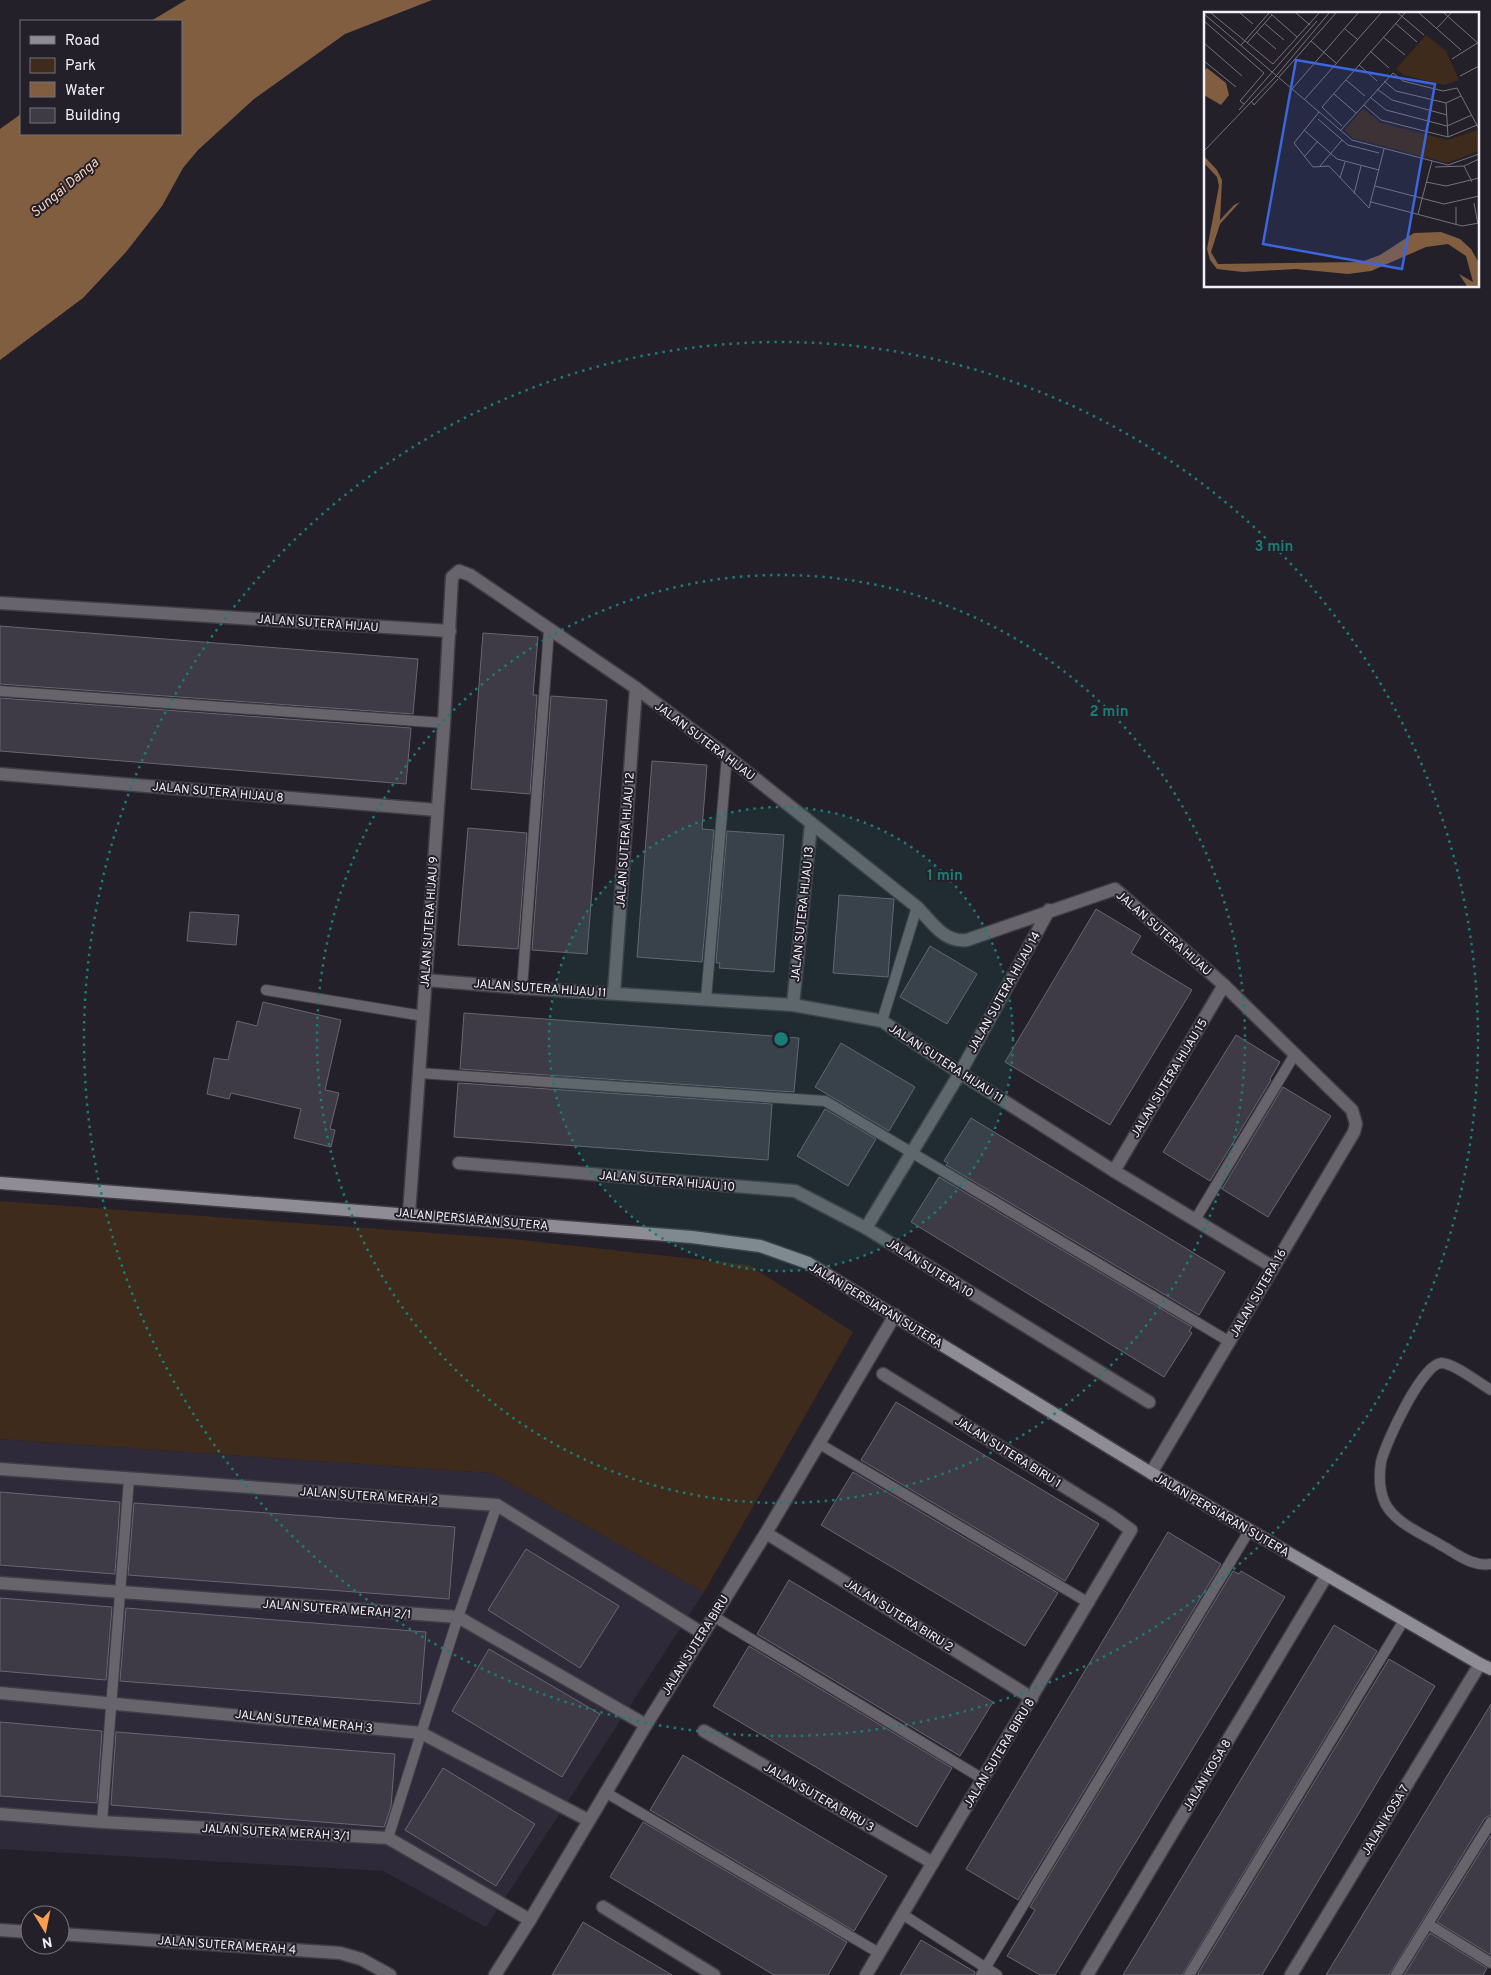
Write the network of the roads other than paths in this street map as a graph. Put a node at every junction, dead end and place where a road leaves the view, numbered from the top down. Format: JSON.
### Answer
{"nodes":[{"id":1,"x":0,"y":603,"type":"edge"},
{"id":2,"x":549,"y":630,"type":"junction"},
{"id":3,"x":450,"y":631,"type":"junction"},
{"id":4,"x":636,"y":688,"type":"junction"},
{"id":5,"x":0,"y":691,"type":"edge"},
{"id":6,"x":444,"y":723,"type":"junction"},
{"id":7,"x":727,"y":756,"type":"junction"},
{"id":8,"x":0,"y":774,"type":"edge"},
{"id":9,"x":437,"y":810,"type":"junction"},
{"id":10,"x":811,"y":824,"type":"junction"},
{"id":11,"x":917,"y":907,"type":"junction"},
{"id":12,"x":1049,"y":910,"type":"junction"},
{"id":13,"x":425,"y":980,"type":"junction"},
{"id":14,"x":1224,"y":985,"type":"junction"},
{"id":15,"x":522,"y":988,"type":"junction"},
{"id":16,"x":266,"y":990,"type":"dead end"},
{"id":17,"x":614,"y":993,"type":"junction"},
{"id":18,"x":706,"y":999,"type":"junction"},
{"id":19,"x":793,"y":1005,"type":"junction"},
{"id":20,"x":423,"y":1016,"type":"junction"},
{"id":21,"x":882,"y":1021,"type":"junction"},
{"id":22,"x":1294,"y":1054,"type":"junction"},
{"id":23,"x":419,"y":1073,"type":"junction"},
{"id":24,"x":960,"y":1073,"type":"junction"},
{"id":25,"x":1352,"y":1110,"type":"joint"},
{"id":26,"x":912,"y":1153,"type":"junction"},
{"id":27,"x":459,"y":1163,"type":"dead end"},
{"id":28,"x":1114,"y":1171,"type":"junction"},
{"id":29,"x":0,"y":1183,"type":"edge"},
{"id":30,"x":409,"y":1214,"type":"junction"},
{"id":31,"x":1195,"y":1220,"type":"junction"},
{"id":32,"x":866,"y":1228,"type":"junction"},
{"id":33,"x":1273,"y":1267,"type":"junction"},
{"id":34,"x":895,"y":1315,"type":"junction"},
{"id":35,"x":1230,"y":1342,"type":"junction"},
{"id":36,"x":883,"y":1374,"type":"dead end"},
{"id":37,"x":1491,"y":1390,"type":"edge"},
{"id":38,"x":1149,"y":1402,"type":"dead end"},
{"id":39,"x":818,"y":1444,"type":"junction"},
{"id":40,"x":0,"y":1469,"type":"edge"},
{"id":41,"x":1151,"y":1473,"type":"junction"},
{"id":42,"x":129,"y":1479,"type":"junction"},
{"id":43,"x":496,"y":1506,"type":"junction"},
{"id":44,"x":1131,"y":1530,"type":"joint"},
{"id":45,"x":1249,"y":1531,"type":"junction"},
{"id":46,"x":766,"y":1533,"type":"junction"},
{"id":47,"x":1491,"y":1564,"type":"edge"},
{"id":48,"x":1327,"y":1575,"type":"junction"},
{"id":49,"x":0,"y":1583,"type":"edge"},
{"id":50,"x":120,"y":1593,"type":"junction"},
{"id":51,"x":1089,"y":1603,"type":"junction"},
{"id":52,"x":713,"y":1616,"type":"junction"},
{"id":53,"x":458,"y":1618,"type":"junction"},
{"id":54,"x":1404,"y":1620,"type":"junction"},
{"id":55,"x":702,"y":1633,"type":"junction"},
{"id":56,"x":1488,"y":1668,"type":"edge"},
{"id":57,"x":0,"y":1693,"type":"edge"},
{"id":58,"x":1032,"y":1698,"type":"junction"},
{"id":59,"x":112,"y":1703,"type":"junction"},
{"id":60,"x":646,"y":1725,"type":"junction"},
{"id":61,"x":704,"y":1731,"type":"dead end"},
{"id":62,"x":420,"y":1733,"type":"junction"},
{"id":63,"x":983,"y":1779,"type":"junction"},
{"id":64,"x":605,"y":1792,"type":"junction"},
{"id":65,"x":0,"y":1814,"type":"edge"},
{"id":66,"x":588,"y":1820,"type":"junction"},
{"id":67,"x":102,"y":1822,"type":"junction"},
{"id":68,"x":1491,"y":1822,"type":"edge"},
{"id":69,"x":388,"y":1838,"type":"junction"},
{"id":70,"x":933,"y":1863,"type":"junction"},
{"id":71,"x":603,"y":1907,"type":"dead end"},
{"id":72,"x":902,"y":1914,"type":"junction"},
{"id":73,"x":530,"y":1920,"type":"junction"},
{"id":74,"x":1428,"y":1924,"type":"junction"},
{"id":75,"x":0,"y":1930,"type":"edge"},
{"id":76,"x":20,"y":1931,"type":"edge"},
{"id":77,"x":70,"y":1935,"type":"edge"},
{"id":78,"x":879,"y":1952,"type":"junction"},
{"id":79,"x":1491,"y":1963,"type":"edge"},
{"id":80,"x":983,"y":1971,"type":"edge"},
{"id":81,"x":390,"y":1975,"type":"edge"},
{"id":82,"x":495,"y":1975,"type":"edge"},
{"id":83,"x":714,"y":1975,"type":"edge"},
{"id":84,"x":866,"y":1975,"type":"edge"},
{"id":85,"x":997,"y":1975,"type":"edge"},
{"id":86,"x":1087,"y":1975,"type":"edge"},
{"id":87,"x":1189,"y":1975,"type":"edge"},
{"id":88,"x":1291,"y":1975,"type":"edge"},
{"id":89,"x":1396,"y":1975,"type":"edge"}],
"edges":[{"from":1,"to":3,"type":"street","name":"JALAN SUTERA HIJAU"},
{"from":2,"to":3,"type":"street","name":"JALAN SUTERA HIJAU"},
{"from":2,"to":4,"type":"street","name":"JALAN SUTERA HIJAU"},
{"from":2,"to":15,"type":"lane"},
{"from":3,"to":6,"type":"street","name":"JALAN SUTERA HIJAU 9"},
{"from":4,"to":7,"type":"street","name":"JALAN SUTERA HIJAU"},
{"from":4,"to":17,"type":"street","name":"JALAN SUTERA HIJAU 12"},
{"from":5,"to":6,"type":"lane"},
{"from":6,"to":9,"type":"street","name":"JALAN SUTERA HIJAU 9"},
{"from":7,"to":10,"type":"street","name":"JALAN SUTERA HIJAU"},
{"from":7,"to":18,"type":"lane"},
{"from":8,"to":9,"type":"street","name":"JALAN SUTERA HIJAU 8"},
{"from":9,"to":13,"type":"street","name":"JALAN SUTERA HIJAU 9"},
{"from":10,"to":11,"type":"street","name":"JALAN SUTERA HIJAU"},
{"from":10,"to":19,"type":"street","name":"JALAN SUTERA HIJAU 13"},
{"from":11,"to":12,"type":"street","name":"JALAN SUTERA HIJAU"},
{"from":11,"to":21,"type":"lane"},
{"from":12,"to":14,"type":"street","name":"JALAN SUTERA HIJAU"},
{"from":12,"to":24,"type":"street","name":"JALAN SUTERA HIJAU 14"},
{"from":13,"to":15,"type":"street","name":"JALAN SUTERA HIJAU 11"},
{"from":13,"to":20,"type":"street","name":"JALAN SUTERA HIJAU 9"},
{"from":14,"to":22,"type":"street","name":"JALAN SUTERA HIJAU"},
{"from":14,"to":28,"type":"street","name":"JALAN SUTERA HIJAU 15"},
{"from":15,"to":17,"type":"street","name":"JALAN SUTERA HIJAU 11"},
{"from":16,"to":20,"type":"lane"},
{"from":17,"to":18,"type":"street","name":"JALAN SUTERA HIJAU 11"},
{"from":18,"to":19,"type":"street","name":"JALAN SUTERA HIJAU 11"},
{"from":19,"to":21,"type":"street","name":"JALAN SUTERA HIJAU 11"},
{"from":20,"to":23,"type":"street","name":"JALAN SUTERA HIJAU 9"},
{"from":21,"to":24,"type":"street","name":"JALAN SUTERA HIJAU 11"},
{"from":22,"to":25,"type":"street","name":"JALAN SUTERA HIJAU"},
{"from":22,"to":31,"type":"lane"},
{"from":23,"to":26,"type":"lane"},
{"from":23,"to":30,"type":"street","name":"JALAN SUTERA HIJAU 9"},
{"from":24,"to":26,"type":"street"},
{"from":24,"to":28,"type":"street","name":"JALAN SUTERA HIJAU 11"},
{"from":25,"to":33,"type":"street","name":"JALAN SUTERA 16"},
{"from":26,"to":32,"type":"street"},
{"from":26,"to":35,"type":"lane"},
{"from":27,"to":32,"type":"street","name":"JALAN SUTERA HIJAU 10"},
{"from":28,"to":31,"type":"street","name":"JALAN SUTERA HIJAU 11"},
{"from":29,"to":30,"type":"street","name":"JALAN PERSIARAN SUTERA"},
{"from":30,"to":34,"type":"street","name":"JALAN PERSIARAN SUTERA"},
{"from":31,"to":33,"type":"street","name":"JALAN SUTERA HIJAU 11"},
{"from":32,"to":38,"type":"street","name":"JALAN SUTERA 10"},
{"from":33,"to":35,"type":"street","name":"JALAN SUTERA 16"},
{"from":34,"to":39,"type":"street","name":"JALAN SUTERA BIRU"},
{"from":34,"to":41,"type":"street","name":"JALAN PERSIARAN SUTERA"},
{"from":35,"to":41,"type":"street","name":"JALAN SUTERA 16"},
{"from":36,"to":44,"type":"street","name":"JALAN SUTERA BIRU 1"},
{"from":37,"to":47,"type":"lane"},
{"from":39,"to":46,"type":"street","name":"JALAN SUTERA BIRU"},
{"from":39,"to":51,"type":"lane"},
{"from":40,"to":42,"type":"street","name":"JALAN SUTERA MERAH 2"},
{"from":41,"to":45,"type":"street","name":"JALAN PERSIARAN SUTERA"},
{"from":42,"to":43,"type":"street","name":"JALAN SUTERA MERAH 2"},
{"from":42,"to":50,"type":"lane"},
{"from":43,"to":53,"type":"lane"},
{"from":43,"to":55,"type":"street","name":"JALAN SUTERA MERAH 2"},
{"from":44,"to":51,"type":"street","name":"JALAN SUTERA BIRU 8"},
{"from":45,"to":48,"type":"street","name":"JALAN PERSIARAN SUTERA"},
{"from":45,"to":80,"type":"lane"},
{"from":46,"to":52,"type":"street","name":"JALAN SUTERA BIRU"},
{"from":46,"to":58,"type":"street","name":"JALAN SUTERA BIRU 2"},
{"from":48,"to":54,"type":"street","name":"JALAN PERSIARAN SUTERA"},
{"from":48,"to":86,"type":"street","name":"JALAN KOSA 8"},
{"from":49,"to":50,"type":"street","name":"JALAN SUTERA MERAH 2/1"},
{"from":50,"to":53,"type":"street","name":"JALAN SUTERA MERAH 2/1"},
{"from":50,"to":59,"type":"lane"},
{"from":51,"to":58,"type":"street","name":"JALAN SUTERA BIRU 8"},
{"from":52,"to":55,"type":"street","name":"JALAN SUTERA BIRU"},
{"from":52,"to":63,"type":"lane"},
{"from":53,"to":60,"type":"street","name":"JALAN SUTERA MERAH 2/1"},
{"from":53,"to":62,"type":"lane"},
{"from":54,"to":56,"type":"street","name":"JALAN PERSIARAN SUTERA"},
{"from":54,"to":87,"type":"lane"},
{"from":55,"to":60,"type":"street","name":"JALAN SUTERA BIRU"},
{"from":56,"to":88,"type":"street","name":"JALAN KOSA 7"},
{"from":57,"to":59,"type":"street","name":"JALAN SUTERA MERAH 3"},
{"from":58,"to":63,"type":"street","name":"JALAN SUTERA BIRU 8"},
{"from":59,"to":62,"type":"street","name":"JALAN SUTERA MERAH 3"},
{"from":59,"to":67,"type":"lane"},
{"from":60,"to":64,"type":"street","name":"JALAN SUTERA BIRU"},
{"from":61,"to":70,"type":"street","name":"JALAN SUTERA BIRU 3"},
{"from":62,"to":66,"type":"street","name":"JALAN SUTERA MERAH 3"},
{"from":62,"to":69,"type":"lane"},
{"from":63,"to":70,"type":"street","name":"JALAN SUTERA BIRU 8"},
{"from":64,"to":66,"type":"street","name":"JALAN SUTERA BIRU"},
{"from":64,"to":78,"type":"lane"},
{"from":65,"to":67,"type":"street","name":"JALAN SUTERA MERAH 3/1"},
{"from":66,"to":73,"type":"street","name":"JALAN SUTERA BIRU"},
{"from":67,"to":69,"type":"street","name":"JALAN SUTERA MERAH 3/1"},
{"from":68,"to":74,"type":"lane"},
{"from":69,"to":73,"type":"street","name":"JALAN SUTERA MERAH 3/1"},
{"from":70,"to":72,"type":"street","name":"JALAN SUTERA BIRU 8"},
{"from":71,"to":83,"type":"street"},
{"from":72,"to":78,"type":"street","name":"JALAN SUTERA BIRU 8"},
{"from":72,"to":80,"type":"lane"},
{"from":73,"to":82,"type":"street","name":"JALAN SUTERA BIRU"},
{"from":74,"to":79,"type":"lane"},
{"from":74,"to":89,"type":"lane"},
{"from":75,"to":76,"type":"street"},
{"from":77,"to":81,"type":"street","name":"JALAN SUTERA MERAH 4"},
{"from":78,"to":84,"type":"street","name":"JALAN SUTERA BIRU 8"},
{"from":80,"to":85,"type":"lane"}]}
